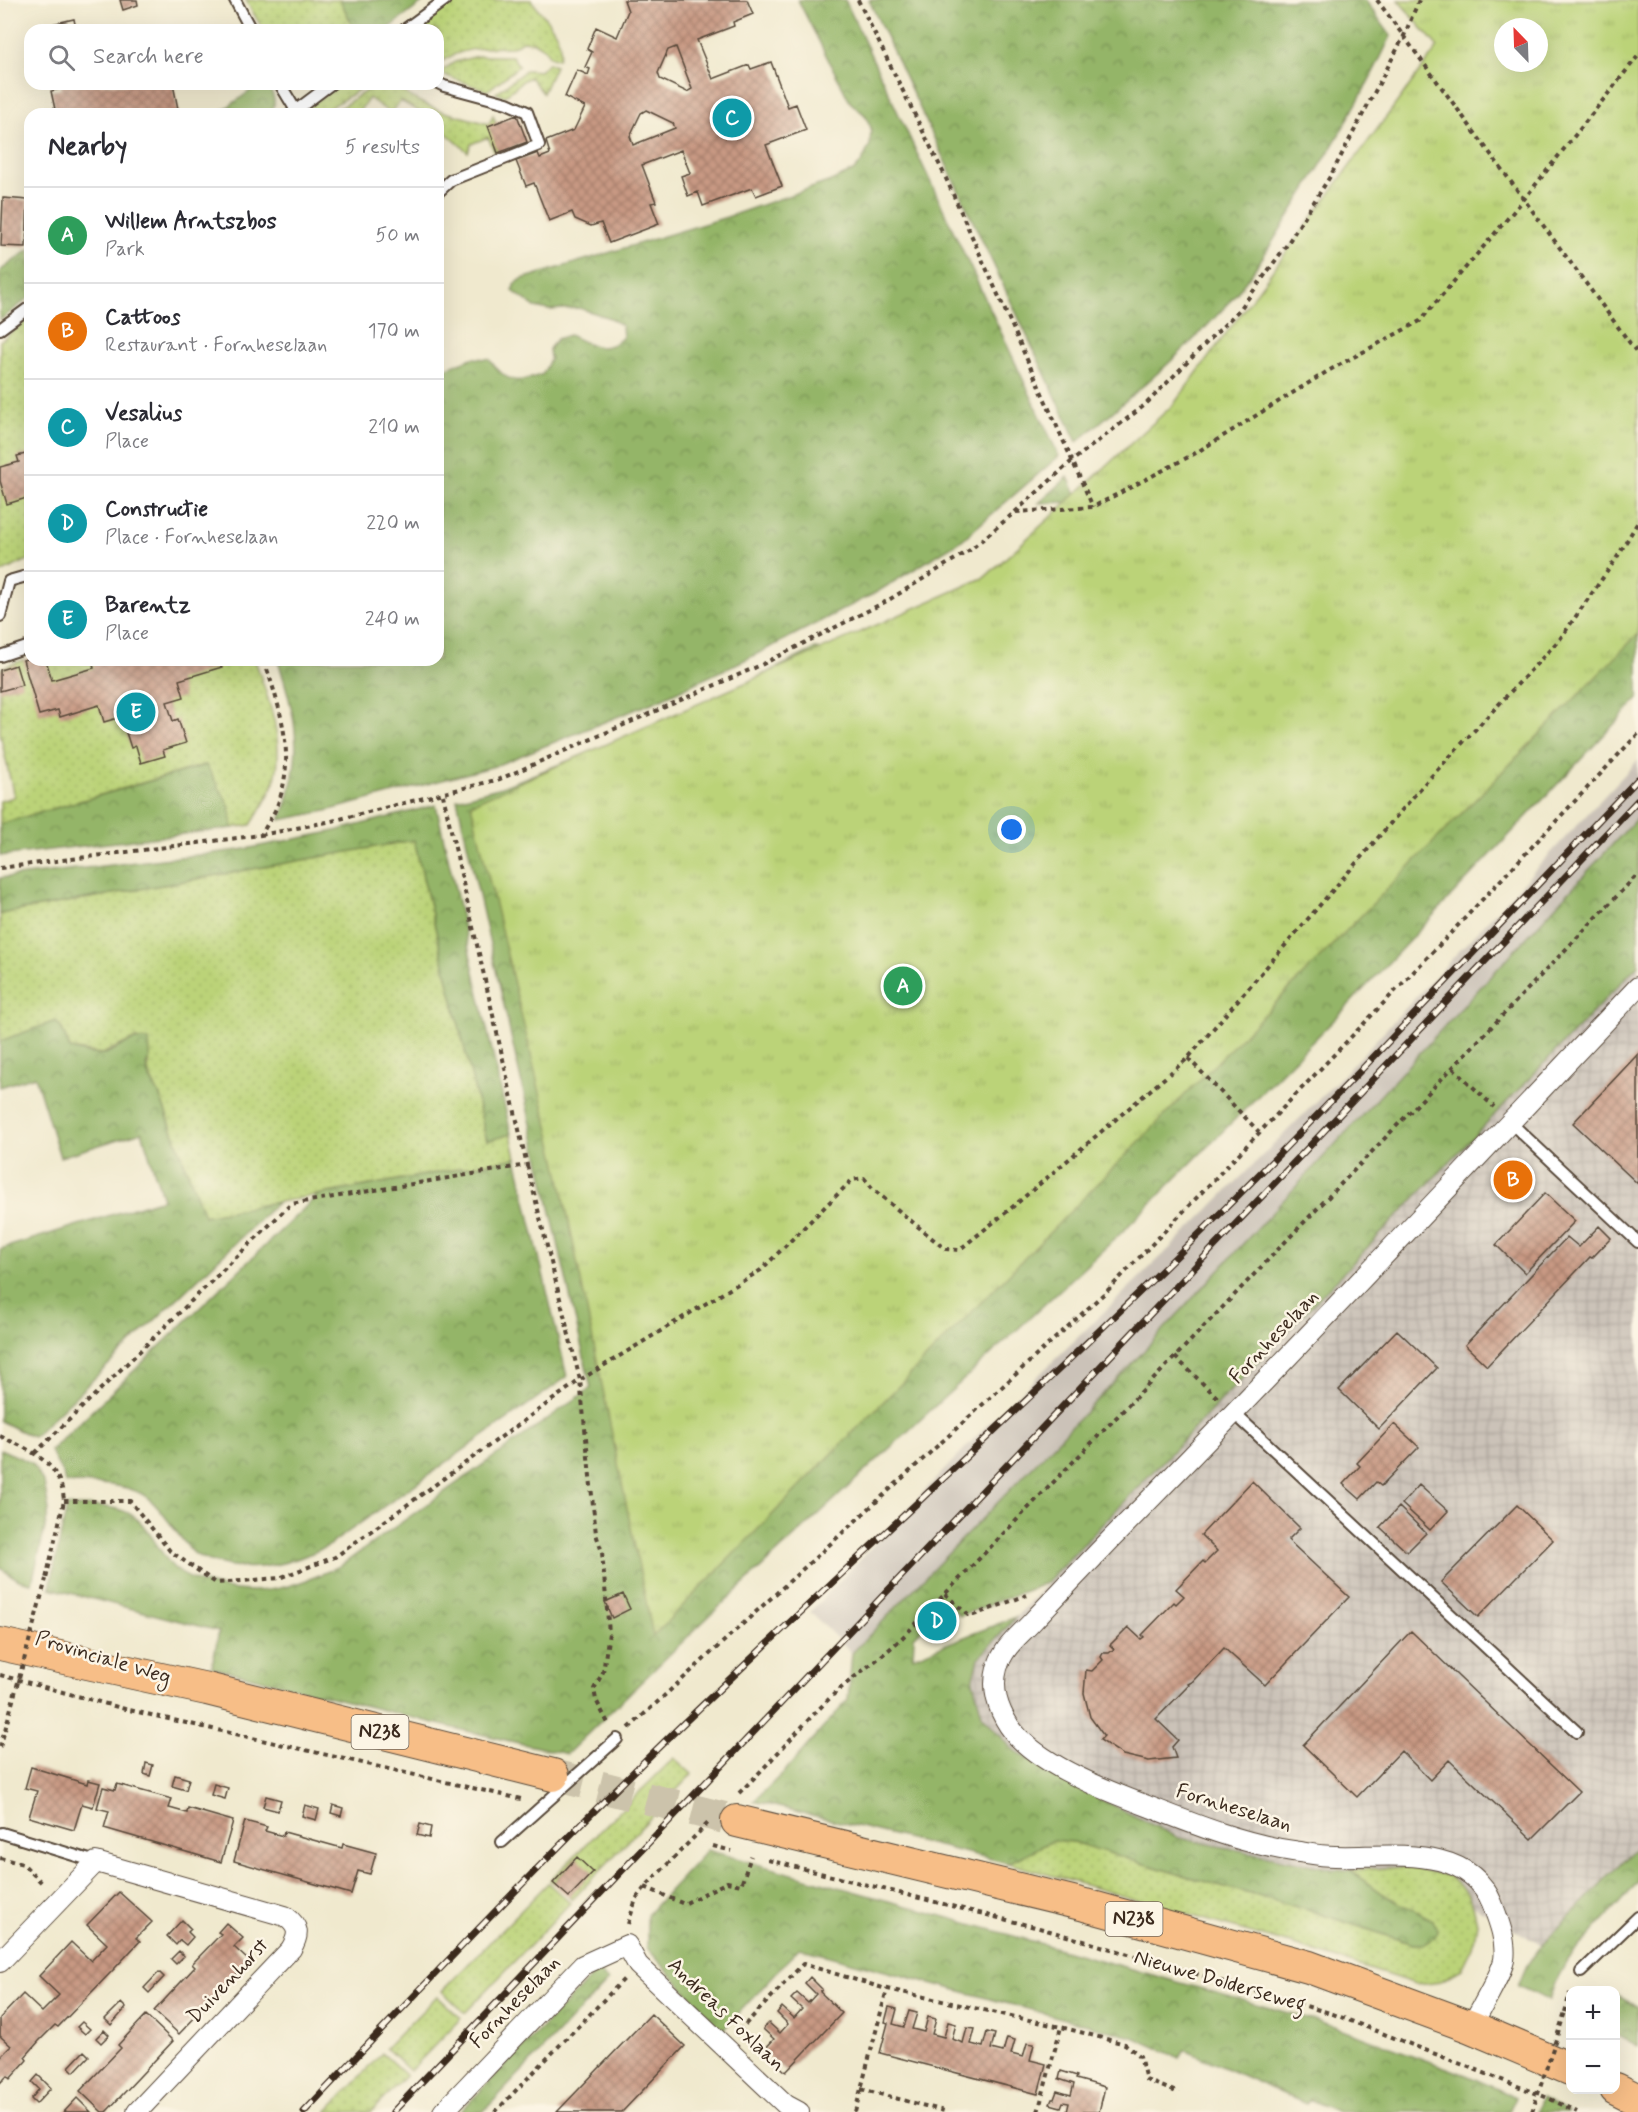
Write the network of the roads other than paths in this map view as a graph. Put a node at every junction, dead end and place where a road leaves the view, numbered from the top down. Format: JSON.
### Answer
{"nodes":[{"id":1,"x":235,"y":0,"type":"edge"},
{"id":2,"x":445,"y":0,"type":"edge"},
{"id":3,"x":248,"y":24,"type":"edge"},
{"id":4,"x":412,"y":24,"type":"edge"},
{"id":5,"x":444,"y":86,"type":"edge"},
{"id":6,"x":283,"y":90,"type":"edge"},
{"id":7,"x":323,"y":90,"type":"edge"},
{"id":8,"x":292,"y":108,"type":"edge"},
{"id":9,"x":300,"y":108,"type":"edge"},
{"id":10,"x":444,"y":186,"type":"edge"},
{"id":11,"x":24,"y":311,"type":"edge"},
{"id":12,"x":0,"y":329,"type":"edge"},
{"id":13,"x":24,"y":576,"type":"edge"},
{"id":14,"x":0,"y":616,"type":"edge"},
{"id":15,"x":24,"y":648,"type":"edge"},
{"id":16,"x":0,"y":656,"type":"edge"},
{"id":17,"x":1638,"y":987,"type":"edge"},
{"id":18,"x":1510,"y":1122,"type":"junction"},
{"id":19,"x":1638,"y":1242,"type":"edge"},
{"id":20,"x":1235,"y":1414,"type":"junction"},
{"id":21,"x":0,"y":1626,"type":"edge"},
{"id":22,"x":0,"y":1644,"type":"edge"},
{"id":23,"x":207,"y":1689,"type":"junction"},
{"id":24,"x":1577,"y":1732,"type":"dead end"},
{"id":25,"x":617,"y":1739,"type":"road end"},
{"id":26,"x":553,"y":1775,"type":"tunnel mouth"},
{"id":27,"x":737,"y":1821,"type":"tunnel mouth"},
{"id":28,"x":2,"y":1833,"type":"dead end"},
{"id":29,"x":502,"y":1842,"type":"dead end"},
{"id":30,"x":96,"y":1862,"type":"junction"},
{"id":31,"x":1638,"y":1917,"type":"edge"},
{"id":32,"x":627,"y":1945,"type":"joint"},
{"id":33,"x":0,"y":1962,"type":"edge"},
{"id":34,"x":1581,"y":1972,"type":"dead end"},
{"id":35,"x":1471,"y":2027,"type":"junction"},
{"id":36,"x":1566,"y":2066,"type":"edge"},
{"id":37,"x":1620,"y":2091,"type":"edge"},
{"id":38,"x":1638,"y":2100,"type":"edge"},
{"id":39,"x":137,"y":2112,"type":"edge"},
{"id":40,"x":443,"y":2112,"type":"edge"},
{"id":41,"x":799,"y":2112,"type":"edge"}],
"edges":[{"from":1,"to":3,"type":"lane"},
{"from":2,"to":4,"type":"lane"},
{"from":5,"to":10,"type":"lane"},
{"from":6,"to":8,"type":"lane"},
{"from":7,"to":9,"type":"lane"},
{"from":11,"to":12,"type":"lane"},
{"from":13,"to":14,"type":"lane"},
{"from":15,"to":16,"type":"lane"},
{"from":17,"to":18,"type":"street","name":"Fornheselaan"},
{"from":18,"to":19,"type":"lane"},
{"from":18,"to":20,"type":"street","name":"Fornheselaan"},
{"from":20,"to":24,"type":"lane"},
{"from":20,"to":35,"type":"street","name":"Fornheselaan"},
{"from":21,"to":23,"type":"main road","name":"Provinciale Weg","number":"N238"},
{"from":22,"to":23,"type":"main road","name":"Provinciale Weg","number":"N238"},
{"from":23,"to":26,"type":"main road","name":"Provinciale Weg","number":"N238"},
{"from":25,"to":29,"type":"lane"},
{"from":27,"to":35,"type":"main road","name":"Nieuwe Dolderseweg","number":"N238"},
{"from":28,"to":30,"type":"lane","name":"Duivenhorst"},
{"from":30,"to":33,"type":"street"},
{"from":30,"to":39,"type":"street","name":"Duivenhorst"},
{"from":31,"to":34,"type":"lane"},
{"from":32,"to":40,"type":"street","name":"Fornheselaan"},
{"from":32,"to":41,"type":"street","name":"Andreas Foxlaan"},
{"from":35,"to":36,"type":"main road","name":"Nieuwe Dolderseweg","number":"N238"},
{"from":37,"to":38,"type":"main road"}]}
